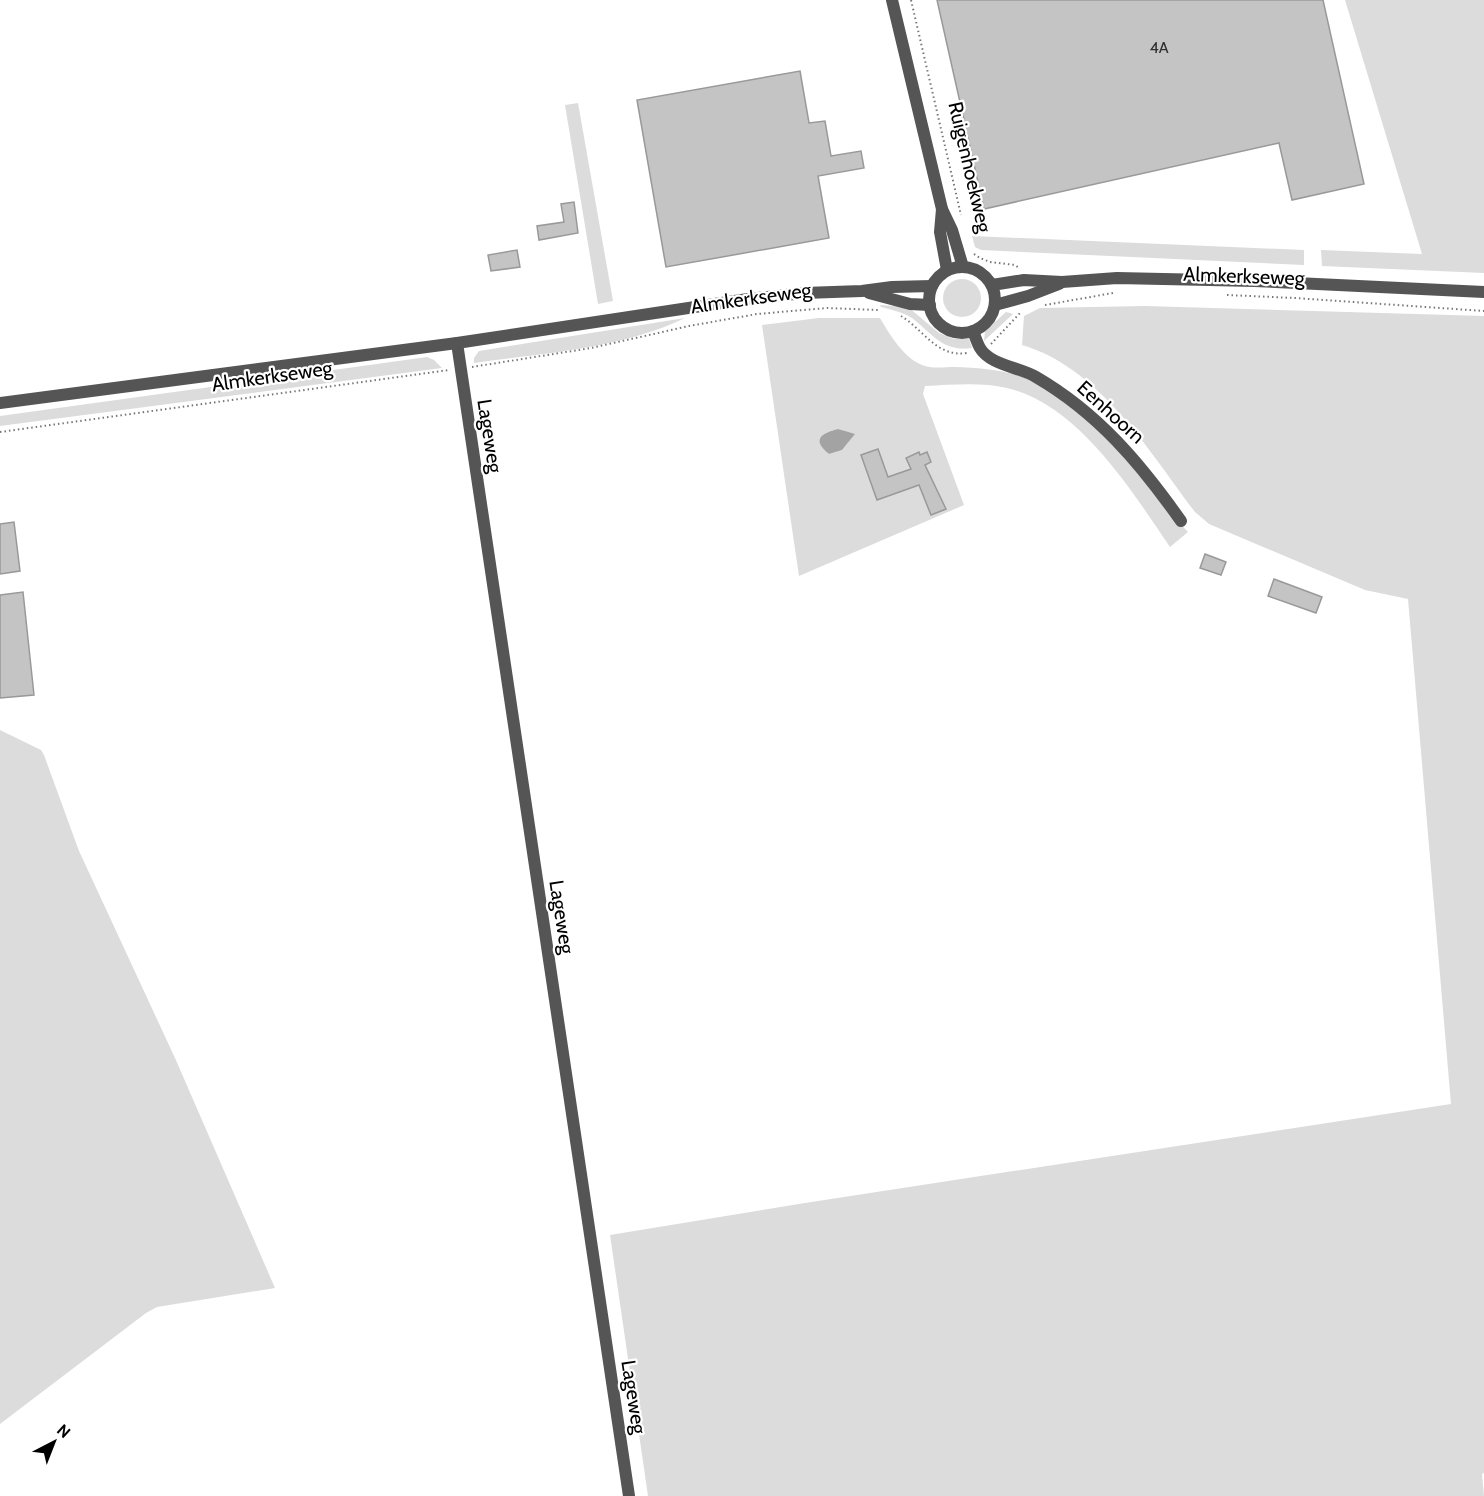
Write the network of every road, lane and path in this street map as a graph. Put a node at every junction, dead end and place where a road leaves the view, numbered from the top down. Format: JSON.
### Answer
{"nodes":[{"id":1,"x":892,"y":0,"type":"edge"},
{"id":2,"x":910,"y":0,"type":"edge"},
{"id":3,"x":942,"y":209,"type":"junction"},
{"id":4,"x":962,"y":218,"type":"dead end"},
{"id":5,"x":974,"y":254,"type":"dead end"},
{"id":6,"x":963,"y":267,"type":"junction"},
{"id":7,"x":948,"y":270,"type":"junction"},
{"id":8,"x":1024,"y":280,"type":"junction"},
{"id":9,"x":1062,"y":282,"type":"junction"},
{"id":10,"x":992,"y":285,"type":"junction"},
{"id":11,"x":932,"y":286,"type":"junction"},
{"id":12,"x":862,"y":291,"type":"junction"},
{"id":13,"x":1120,"y":292,"type":"dead end"},
{"id":14,"x":1484,"y":292,"type":"edge"},
{"id":15,"x":1222,"y":295,"type":"dead end"},
{"id":16,"x":930,"y":305,"type":"junction"},
{"id":17,"x":995,"y":305,"type":"junction"},
{"id":18,"x":1041,"y":306,"type":"dead end"},
{"id":19,"x":880,"y":310,"type":"dead end"},
{"id":20,"x":1484,"y":311,"type":"edge"},
{"id":21,"x":1019,"y":313,"type":"dead end"},
{"id":22,"x":899,"y":315,"type":"dead end"},
{"id":23,"x":973,"y":331,"type":"junction"},
{"id":24,"x":457,"y":343,"type":"junction"},
{"id":25,"x":980,"y":350,"type":"junction"},
{"id":26,"x":460,"y":368,"type":"junction"},
{"id":27,"x":0,"y":403,"type":"edge"},
{"id":28,"x":0,"y":432,"type":"edge"},
{"id":29,"x":1181,"y":521,"type":"dead end"},
{"id":30,"x":629,"y":1496,"type":"edge"}],
"edges":[{"from":1,"to":3,"type":"street","name":"Ruigenhoekweg"},
{"from":2,"to":4,"type":"path","name":"Ruigenhoekweg"},
{"from":3,"to":6,"type":"street","name":"Ruigenhoekweg"},
{"from":3,"to":7,"type":"street","name":"Ruigenhoekweg"},
{"from":5,"to":8,"type":"path","name":"Ruigenhoekweg"},
{"from":6,"to":7,"type":"street"},
{"from":6,"to":10,"type":"street"},
{"from":7,"to":11,"type":"street"},
{"from":8,"to":9,"type":"street","name":"Almkerkseweg"},
{"from":8,"to":10,"type":"street","name":"Almkerkseweg"},
{"from":9,"to":14,"type":"street","name":"Almkerkseweg"},
{"from":9,"to":17,"type":"street","name":"Almkerkseweg"},
{"from":10,"to":17,"type":"street"},
{"from":11,"to":12,"type":"street","name":"Almkerkseweg"},
{"from":11,"to":16,"type":"street"},
{"from":12,"to":16,"type":"street","name":"Almkerkseweg"},
{"from":12,"to":24,"type":"street","name":"Almkerkseweg"},
{"from":13,"to":18,"type":"path"},
{"from":15,"to":20,"type":"path","name":"Almkerkseweg"},
{"from":16,"to":23,"type":"street"},
{"from":17,"to":23,"type":"street"},
{"from":19,"to":26,"type":"path","name":"Almkerkseweg"},
{"from":21,"to":25,"type":"path"},
{"from":22,"to":25,"type":"path"},
{"from":23,"to":25,"type":"street"},
{"from":24,"to":26,"type":"street","name":"Lageweg"},
{"from":24,"to":27,"type":"street","name":"Almkerkseweg"},
{"from":25,"to":29,"type":"street","name":"Eenhoorn"},
{"from":26,"to":28,"type":"path","name":"Almkerkseweg"},
{"from":26,"to":30,"type":"street","name":"Lageweg"}]}
